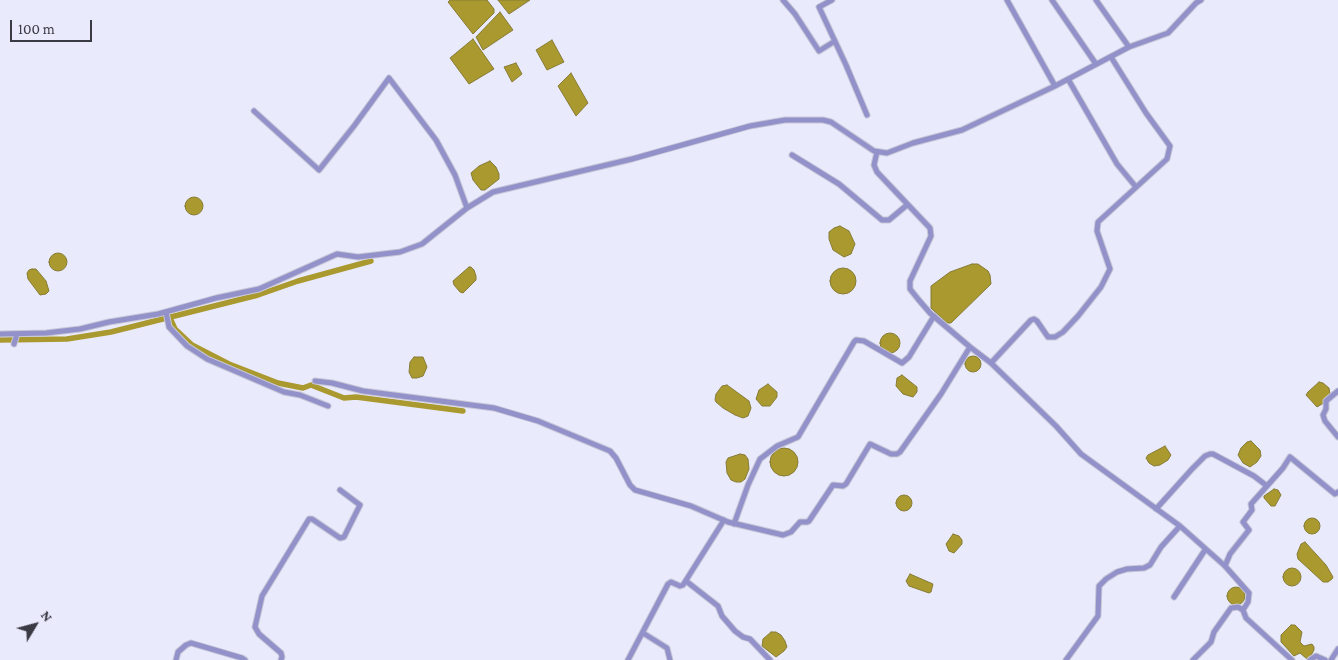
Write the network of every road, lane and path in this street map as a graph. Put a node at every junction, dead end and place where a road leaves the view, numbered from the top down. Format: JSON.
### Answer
{"nodes":[{"id":1,"x":783,"y":0,"type":"edge"},
{"id":2,"x":832,"y":0,"type":"edge"},
{"id":3,"x":1052,"y":0,"type":"edge"},
{"id":4,"x":1096,"y":0,"type":"edge"},
{"id":5,"x":1201,"y":0,"type":"edge"},
{"id":6,"x":1009,"y":1,"type":"edge"},
{"id":7,"x":835,"y":41,"type":"junction"},
{"id":8,"x":1128,"y":47,"type":"junction"},
{"id":9,"x":1111,"y":57,"type":"junction"},
{"id":10,"x":1096,"y":64,"type":"junction"},
{"id":11,"x":1068,"y":79,"type":"junction"},
{"id":12,"x":1055,"y":86,"type":"junction"},
{"id":13,"x":254,"y":111,"type":"dead end"},
{"id":14,"x":867,"y":115,"type":"dead end"},
{"id":15,"x":876,"y":154,"type":"junction"},
{"id":16,"x":792,"y":155,"type":"dead end"},
{"id":17,"x":1136,"y":187,"type":"junction"},
{"id":18,"x":907,"y":205,"type":"junction"},
{"id":19,"x":467,"y":208,"type":"junction"},
{"id":20,"x":166,"y":312,"type":"junction"},
{"id":21,"x":934,"y":316,"type":"junction"},
{"id":22,"x":0,"y":334,"type":"edge"},
{"id":23,"x":18,"y":334,"type":"junction"},
{"id":24,"x":14,"y":344,"type":"dead end"},
{"id":25,"x":970,"y":347,"type":"junction"},
{"id":26,"x":991,"y":363,"type":"junction"},
{"id":27,"x":315,"y":381,"type":"dead end"},
{"id":28,"x":1338,"y":391,"type":"edge"},
{"id":29,"x":328,"y":406,"type":"dead end"},
{"id":30,"x":1338,"y":438,"type":"edge"},
{"id":31,"x":1267,"y":486,"type":"junction"},
{"id":32,"x":340,"y":490,"type":"dead end"},
{"id":33,"x":1338,"y":492,"type":"edge"},
{"id":34,"x":1156,"y":509,"type":"junction"},
{"id":35,"x":724,"y":520,"type":"junction"},
{"id":36,"x":734,"y":524,"type":"junction"},
{"id":37,"x":1180,"y":526,"type":"junction"},
{"id":38,"x":1205,"y":550,"type":"junction"},
{"id":39,"x":1225,"y":566,"type":"junction"},
{"id":40,"x":686,"y":581,"type":"junction"},
{"id":41,"x":1174,"y":597,"type":"dead end"},
{"id":42,"x":1244,"y":610,"type":"junction"},
{"id":43,"x":643,"y":633,"type":"junction"},
{"id":44,"x":1338,"y":649,"type":"edge"},
{"id":45,"x":176,"y":660,"type":"edge"},
{"id":46,"x":245,"y":660,"type":"edge"},
{"id":47,"x":281,"y":660,"type":"edge"},
{"id":48,"x":628,"y":660,"type":"edge"},
{"id":49,"x":670,"y":660,"type":"edge"},
{"id":50,"x":770,"y":660,"type":"edge"},
{"id":51,"x":1066,"y":660,"type":"edge"},
{"id":52,"x":1193,"y":660,"type":"edge"},
{"id":53,"x":1292,"y":660,"type":"edge"},
{"id":54,"x":1310,"y":660,"type":"edge"},
{"id":55,"x":1325,"y":660,"type":"edge"},
{"id":56,"x":1330,"y":660,"type":"edge"}],
"edges":[{"from":1,"to":7,"type":"street"},
{"from":2,"to":7,"type":"street"},
{"from":3,"to":10,"type":"street"},
{"from":4,"to":8,"type":"street"},
{"from":5,"to":8,"type":"street"},
{"from":6,"to":12,"type":"street"},
{"from":7,"to":14,"type":"street"},
{"from":8,"to":9,"type":"street"},
{"from":9,"to":10,"type":"street"},
{"from":9,"to":17,"type":"street"},
{"from":10,"to":11,"type":"street"},
{"from":11,"to":12,"type":"street"},
{"from":11,"to":17,"type":"street"},
{"from":12,"to":15,"type":"street"},
{"from":13,"to":19,"type":"street"},
{"from":15,"to":18,"type":"street"},
{"from":15,"to":19,"type":"street"},
{"from":16,"to":18,"type":"street"},
{"from":17,"to":26,"type":"street"},
{"from":18,"to":21,"type":"street"},
{"from":19,"to":20,"type":"street"},
{"from":20,"to":23,"type":"street"},
{"from":20,"to":29,"type":"street"},
{"from":21,"to":25,"type":"street"},
{"from":21,"to":36,"type":"street"},
{"from":22,"to":23,"type":"street"},
{"from":23,"to":24,"type":"street"},
{"from":25,"to":26,"type":"street"},
{"from":25,"to":36,"type":"street"},
{"from":26,"to":34,"type":"street"},
{"from":27,"to":35,"type":"street"},
{"from":28,"to":30,"type":"street"},
{"from":31,"to":33,"type":"street"},
{"from":31,"to":34,"type":"street"},
{"from":31,"to":39,"type":"street"},
{"from":32,"to":47,"type":"street"},
{"from":34,"to":37,"type":"street"},
{"from":35,"to":36,"type":"street"},
{"from":35,"to":40,"type":"street"},
{"from":37,"to":38,"type":"street"},
{"from":37,"to":51,"type":"street"},
{"from":38,"to":39,"type":"street"},
{"from":38,"to":41,"type":"street"},
{"from":39,"to":42,"type":"street"},
{"from":40,"to":43,"type":"street"},
{"from":40,"to":50,"type":"street"},
{"from":42,"to":52,"type":"street"},
{"from":42,"to":53,"type":"street"},
{"from":43,"to":48,"type":"street"},
{"from":43,"to":49,"type":"street"},
{"from":44,"to":56,"type":"street"},
{"from":45,"to":46,"type":"street"},
{"from":54,"to":55,"type":"street"}]}
